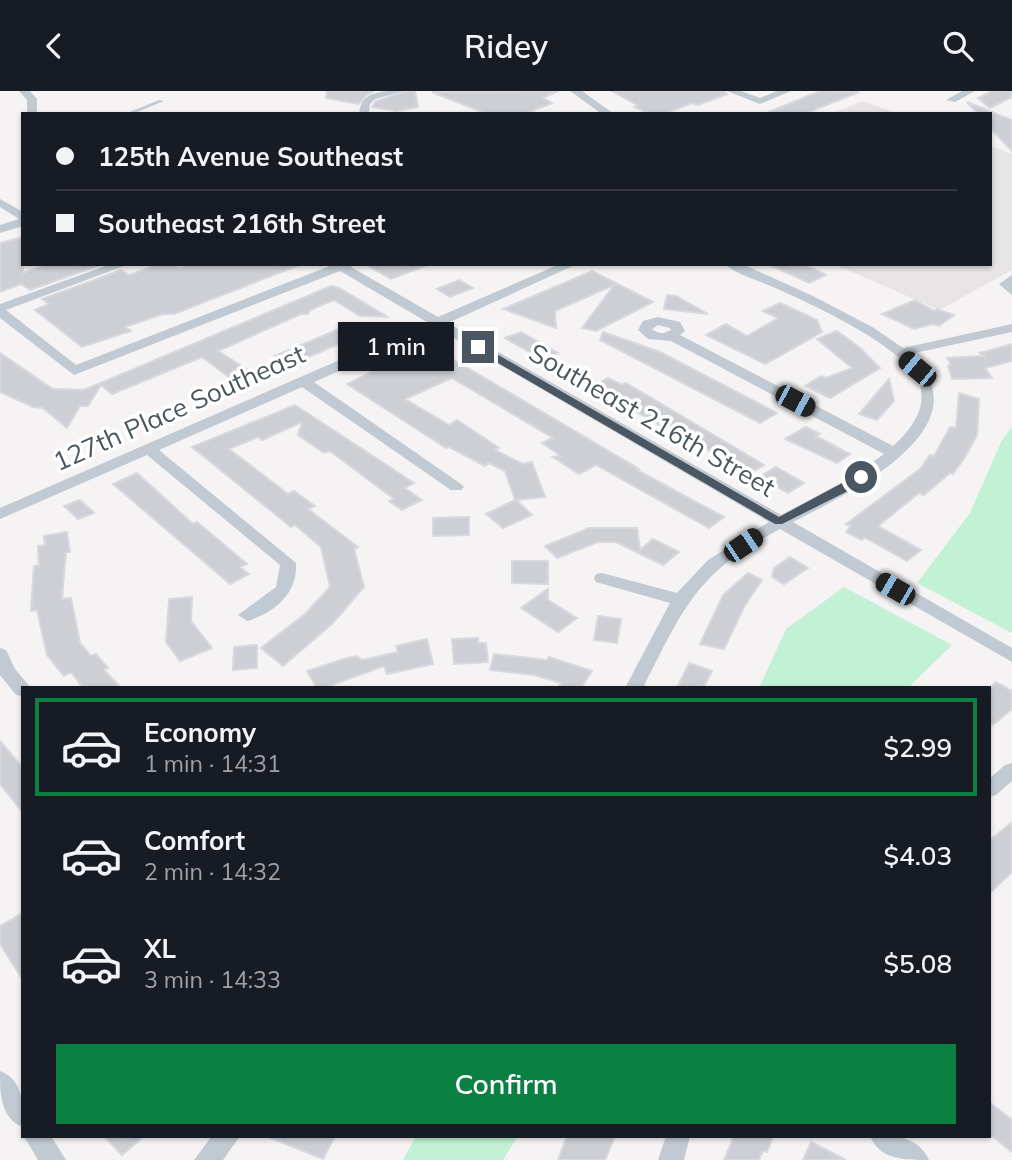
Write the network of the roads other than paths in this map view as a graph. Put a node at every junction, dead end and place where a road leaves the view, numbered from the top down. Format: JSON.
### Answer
{"nodes":[{"id":1,"x":24,"y":91,"type":"edge"},
{"id":2,"x":399,"y":91,"type":"edge"},
{"id":3,"x":575,"y":91,"type":"edge"},
{"id":4,"x":732,"y":91,"type":"edge"},
{"id":5,"x":786,"y":91,"type":"edge"},
{"id":6,"x":970,"y":91,"type":"edge"},
{"id":7,"x":951,"y":100,"type":"dead end"},
{"id":8,"x":161,"y":101,"type":"dead end"},
{"id":9,"x":32,"y":112,"type":"edge"},
{"id":10,"x":132,"y":112,"type":"edge"},
{"id":11,"x":364,"y":112,"type":"edge"},
{"id":12,"x":606,"y":112,"type":"edge"},
{"id":13,"x":0,"y":202,"type":"edge"},
{"id":14,"x":21,"y":218,"type":"edge"},
{"id":15,"x":21,"y":220,"type":"edge"},
{"id":16,"x":0,"y":229,"type":"edge"},
{"id":17,"x":118,"y":266,"type":"edge"},
{"id":18,"x":342,"y":266,"type":"edge"},
{"id":19,"x":347,"y":266,"type":"edge"},
{"id":20,"x":566,"y":266,"type":"edge"},
{"id":21,"x":735,"y":266,"type":"edge"},
{"id":22,"x":1012,"y":279,"type":"edge"},
{"id":23,"x":1012,"y":291,"type":"edge"},
{"id":24,"x":0,"y":310,"type":"edge"},
{"id":25,"x":437,"y":323,"type":"junction"},
{"id":26,"x":1012,"y":328,"type":"edge"},
{"id":27,"x":672,"y":337,"type":"dead end"},
{"id":28,"x":898,"y":353,"type":"junction"},
{"id":29,"x":303,"y":381,"type":"junction"},
{"id":30,"x":148,"y":448,"type":"junction"},
{"id":31,"x":894,"y":453,"type":"junction"},
{"id":32,"x":456,"y":487,"type":"dead end"},
{"id":33,"x":0,"y":514,"type":"edge"},
{"id":34,"x":779,"y":522,"type":"junction"},
{"id":35,"x":602,"y":578,"type":"dead end"},
{"id":36,"x":681,"y":600,"type":"junction"},
{"id":37,"x":247,"y":615,"type":"dead end"},
{"id":38,"x":0,"y":654,"type":"edge"},
{"id":39,"x":1012,"y":656,"type":"edge"},
{"id":40,"x":635,"y":686,"type":"edge"},
{"id":41,"x":21,"y":687,"type":"edge"},
{"id":42,"x":1012,"y":770,"type":"edge"},
{"id":43,"x":991,"y":788,"type":"edge"},
{"id":44,"x":0,"y":1082,"type":"edge"},
{"id":45,"x":21,"y":1113,"type":"edge"},
{"id":46,"x":37,"y":1138,"type":"edge"},
{"id":47,"x":226,"y":1138,"type":"edge"},
{"id":48,"x":677,"y":1138,"type":"edge"},
{"id":49,"x":885,"y":1138,"type":"edge"},
{"id":50,"x":53,"y":1160,"type":"edge"},
{"id":51,"x":207,"y":1160,"type":"edge"},
{"id":52,"x":671,"y":1160,"type":"edge"},
{"id":53,"x":916,"y":1160,"type":"edge"}],
"edges":[{"from":1,"to":9,"type":"street"},
{"from":2,"to":11,"type":"street"},
{"from":3,"to":12,"type":"street"},
{"from":4,"to":5,"type":"street"},
{"from":6,"to":7,"type":"street"},
{"from":8,"to":10,"type":"lane"},
{"from":13,"to":14,"type":"street"},
{"from":15,"to":16,"type":"street"},
{"from":17,"to":24,"type":"street"},
{"from":18,"to":24,"type":"street"},
{"from":19,"to":25,"type":"street","name":"Southeast 216th Street"},
{"from":20,"to":25,"type":"street","name":"127th Place Southeast"},
{"from":21,"to":28,"type":"street"},
{"from":22,"to":23,"type":"street"},
{"from":25,"to":29,"type":"street","name":"127th Place Southeast"},
{"from":25,"to":34,"type":"street","name":"Southeast 216th Street"},
{"from":26,"to":28,"type":"street"},
{"from":27,"to":31,"type":"street"},
{"from":28,"to":31,"type":"street"},
{"from":29,"to":30,"type":"street","name":"127th Place Southeast"},
{"from":29,"to":32,"type":"street"},
{"from":30,"to":33,"type":"street","name":"127th Place Southeast"},
{"from":30,"to":37,"type":"street"},
{"from":31,"to":34,"type":"street"},
{"from":34,"to":36,"type":"street"},
{"from":34,"to":39,"type":"street","name":"Southeast 216th Street"},
{"from":35,"to":36,"type":"street"},
{"from":36,"to":40,"type":"street"},
{"from":38,"to":41,"type":"street"},
{"from":42,"to":43,"type":"street"},
{"from":44,"to":45,"type":"street"},
{"from":46,"to":50,"type":"street"},
{"from":47,"to":51,"type":"street"},
{"from":48,"to":52,"type":"street"},
{"from":49,"to":53,"type":"street"}]}
